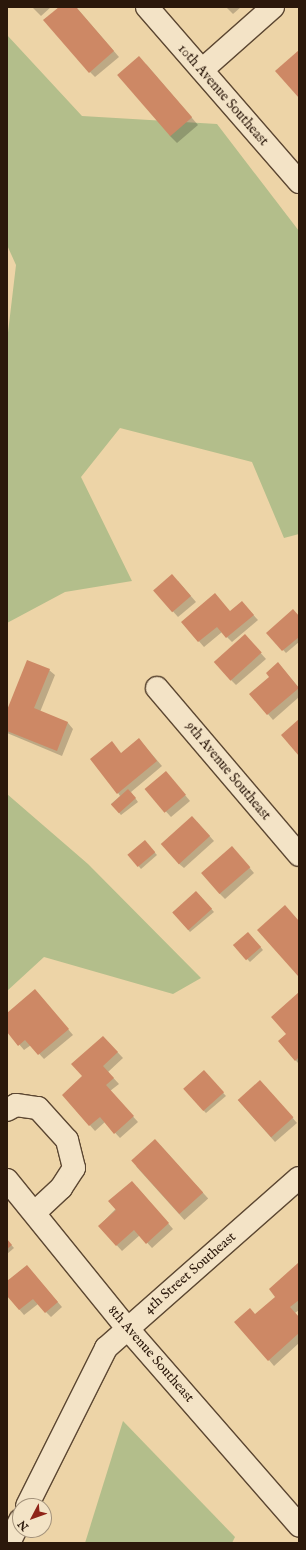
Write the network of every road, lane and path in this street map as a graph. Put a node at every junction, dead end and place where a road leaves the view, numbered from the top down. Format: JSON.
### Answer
{"nodes":[{"id":1,"x":147,"y":7,"type":"edge"},
{"id":2,"x":273,"y":7,"type":"edge"},
{"id":3,"x":202,"y":70,"type":"junction"},
{"id":4,"x":299,"y":182,"type":"edge"},
{"id":5,"x":157,"y":688,"type":"dead end"},
{"id":6,"x":297,"y":849,"type":"edge"},
{"id":7,"x":7,"y":1110,"type":"edge"},
{"id":8,"x":299,"y":1178,"type":"edge"},
{"id":9,"x":7,"y":1180,"type":"edge"},
{"id":10,"x":35,"y":1212,"type":"junction"},
{"id":11,"x":127,"y":1328,"type":"junction"},
{"id":12,"x":31,"y":1498,"type":"edge"},
{"id":13,"x":299,"y":1524,"type":"edge"}],
"edges":[{"from":1,"to":3,"type":"street","name":"10th Avenue Southeast"},
{"from":2,"to":3,"type":"street"},
{"from":3,"to":4,"type":"street","name":"10th Avenue Southeast"},
{"from":5,"to":6,"type":"street","name":"9th Avenue Southeast"},
{"from":7,"to":10,"type":"street"},
{"from":8,"to":11,"type":"street","name":"4th Street Southeast"},
{"from":9,"to":10,"type":"street","name":"8th Avenue Southeast"},
{"from":10,"to":11,"type":"street","name":"8th Avenue Southeast"},
{"from":11,"to":12,"type":"street","name":"4th Street Southeast"},
{"from":11,"to":13,"type":"street","name":"8th Avenue Southeast"}]}
